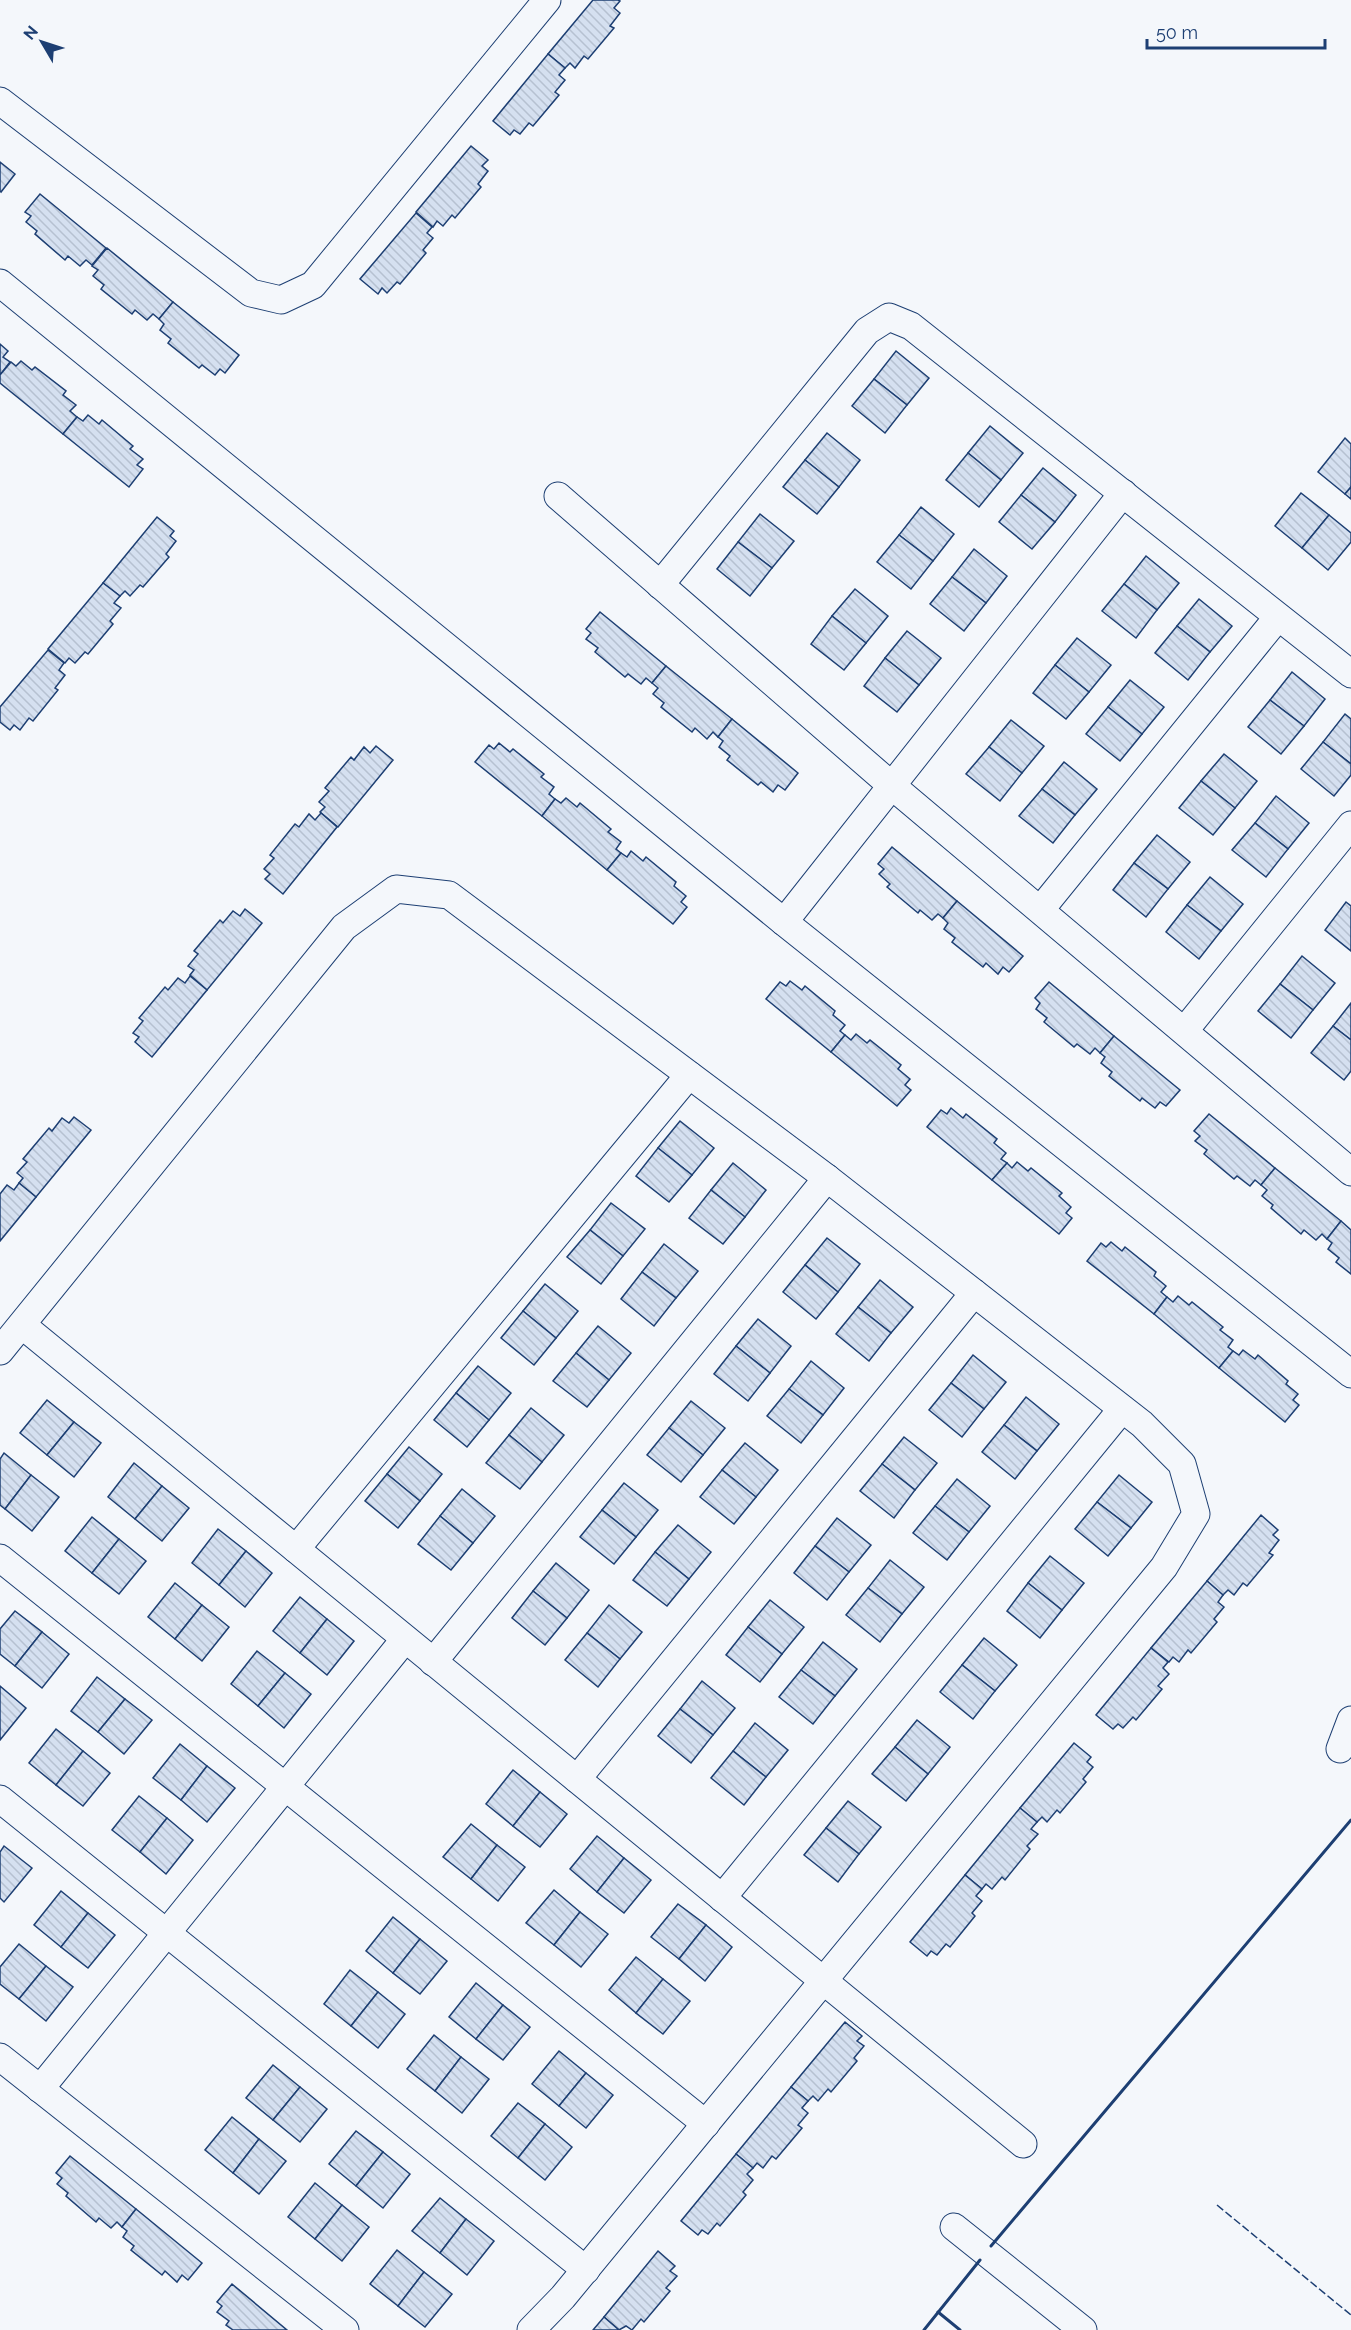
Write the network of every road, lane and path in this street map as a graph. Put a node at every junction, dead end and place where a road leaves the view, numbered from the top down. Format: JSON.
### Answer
{"nodes":[{"id":1,"x":547,"y":0,"type":"edge"},
{"id":2,"x":0,"y":100,"type":"edge"},
{"id":3,"x":0,"y":283,"type":"edge"},
{"id":4,"x":1123,"y":494,"type":"junction"},
{"id":5,"x":558,"y":496,"type":"dead end"},
{"id":6,"x":660,"y":585,"type":"junction"},
{"id":7,"x":1278,"y":617,"type":"junction"},
{"id":8,"x":1351,"y":674,"type":"edge"},
{"id":9,"x":891,"y":784,"type":"junction"},
{"id":10,"x":1351,"y":825,"type":"edge"},
{"id":11,"x":1041,"y":909,"type":"junction"},
{"id":12,"x":784,"y":922,"type":"junction"},
{"id":13,"x":1185,"y":1030,"type":"junction"},
{"id":14,"x":689,"y":1075,"type":"junction"},
{"id":15,"x":1351,"y":1172,"type":"edge"},
{"id":16,"x":827,"y":1178,"type":"junction"},
{"id":17,"x":975,"y":1293,"type":"junction"},
{"id":18,"x":22,"y":1325,"type":"junction"},
{"id":19,"x":0,"y":1351,"type":"edge"},
{"id":20,"x":1351,"y":1374,"type":"edge"},
{"id":21,"x":1122,"y":1409,"type":"junction"},
{"id":22,"x":296,"y":1549,"type":"junction"},
{"id":23,"x":0,"y":1558,"type":"edge"},
{"id":24,"x":405,"y":1638,"type":"junction"},
{"id":25,"x":434,"y":1662,"type":"junction"},
{"id":26,"x":1351,"y":1720,"type":"edge"},
{"id":27,"x":1340,"y":1749,"type":"dead end"},
{"id":28,"x":577,"y":1779,"type":"junction"},
{"id":29,"x":285,"y":1786,"type":"junction"},
{"id":30,"x":0,"y":1799,"type":"edge"},
{"id":31,"x":722,"y":1898,"type":"junction"},
{"id":32,"x":166,"y":1933,"type":"junction"},
{"id":33,"x":824,"y":1981,"type":"junction"},
{"id":34,"x":0,"y":2057,"type":"edge"},
{"id":35,"x":40,"y":2089,"type":"junction"},
{"id":36,"x":706,"y":2124,"type":"junction"},
{"id":37,"x":1023,"y":2144,"type":"dead end"},
{"id":38,"x":954,"y":2227,"type":"dead end"},
{"id":39,"x":586,"y":2270,"type":"junction"},
{"id":40,"x":345,"y":2330,"type":"edge"},
{"id":41,"x":531,"y":2330,"type":"edge"},
{"id":42,"x":1083,"y":2330,"type":"edge"}],
"edges":[{"from":1,"to":2,"type":"street"},
{"from":3,"to":12,"type":"street"},
{"from":4,"to":6,"type":"street"},
{"from":4,"to":7,"type":"street"},
{"from":4,"to":9,"type":"street"},
{"from":5,"to":6,"type":"street"},
{"from":6,"to":9,"type":"street"},
{"from":7,"to":8,"type":"street"},
{"from":7,"to":11,"type":"street"},
{"from":9,"to":11,"type":"street"},
{"from":9,"to":12,"type":"street"},
{"from":10,"to":13,"type":"street"},
{"from":11,"to":13,"type":"street"},
{"from":12,"to":20,"type":"street"},
{"from":13,"to":15,"type":"street"},
{"from":14,"to":16,"type":"street"},
{"from":14,"to":18,"type":"street"},
{"from":14,"to":22,"type":"street"},
{"from":16,"to":17,"type":"street"},
{"from":16,"to":25,"type":"street"},
{"from":17,"to":21,"type":"street"},
{"from":17,"to":28,"type":"street"},
{"from":18,"to":19,"type":"street"},
{"from":18,"to":22,"type":"street"},
{"from":21,"to":31,"type":"street"},
{"from":21,"to":33,"type":"street"},
{"from":22,"to":24,"type":"street"},
{"from":23,"to":29,"type":"street"},
{"from":24,"to":25,"type":"street"},
{"from":24,"to":29,"type":"street"},
{"from":25,"to":28,"type":"street"},
{"from":26,"to":27,"type":"street"},
{"from":28,"to":31,"type":"street"},
{"from":29,"to":32,"type":"street"},
{"from":29,"to":36,"type":"street"},
{"from":30,"to":32,"type":"street"},
{"from":31,"to":33,"type":"street"},
{"from":32,"to":35,"type":"street"},
{"from":32,"to":39,"type":"street"},
{"from":33,"to":36,"type":"street"},
{"from":33,"to":37,"type":"street"},
{"from":34,"to":35,"type":"street"},
{"from":35,"to":40,"type":"street"},
{"from":36,"to":39,"type":"street"},
{"from":38,"to":42,"type":"street"},
{"from":39,"to":41,"type":"street"}]}
